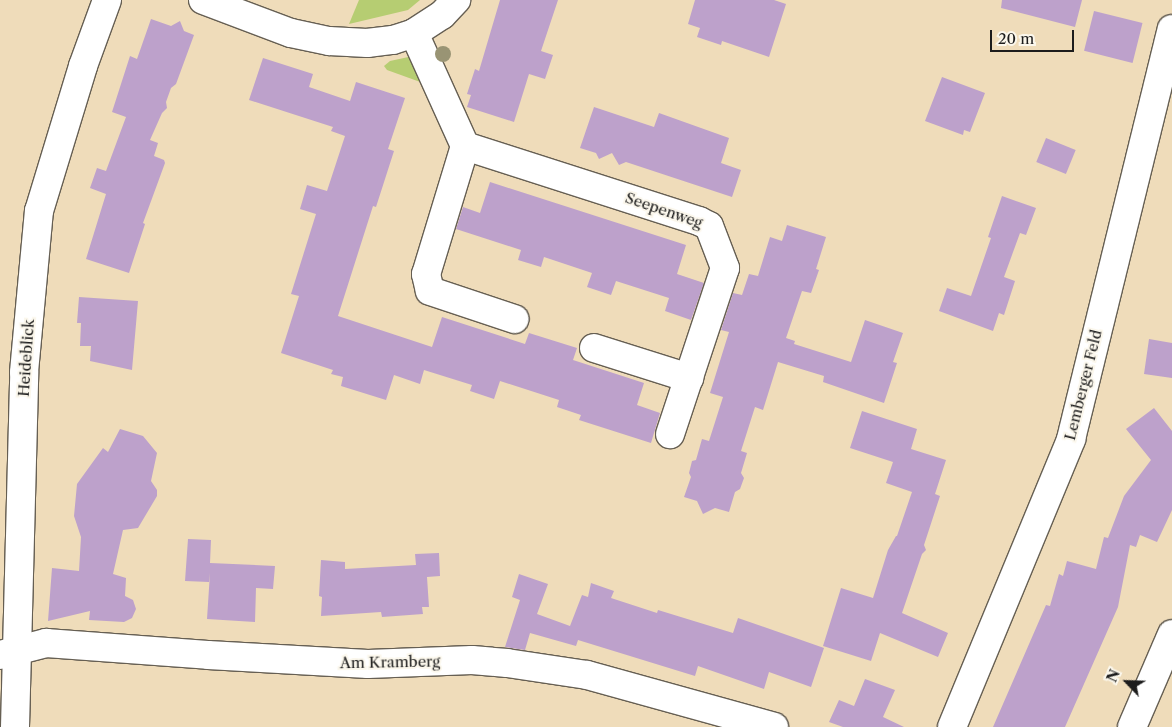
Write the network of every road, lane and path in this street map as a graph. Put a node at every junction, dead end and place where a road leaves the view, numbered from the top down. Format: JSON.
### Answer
{"nodes":[{"id":1,"x":107,"y":0,"type":"edge"},
{"id":2,"x":203,"y":0,"type":"edge"},
{"id":3,"x":456,"y":0,"type":"edge"},
{"id":4,"x":1172,"y":30,"type":"edge"},
{"id":5,"x":414,"y":32,"type":"junction"},
{"id":6,"x":465,"y":146,"type":"junction"},
{"id":7,"x":514,"y":319,"type":"dead end"},
{"id":8,"x":594,"y":348,"type":"dead end"},
{"id":9,"x":689,"y":378,"type":"junction"},
{"id":10,"x":670,"y":434,"type":"dead end"},
{"id":11,"x":1172,"y":634,"type":"edge"},
{"id":12,"x":8,"y":652,"type":"edge"},
{"id":13,"x":769,"y":726,"type":"edge"},
{"id":14,"x":15,"y":727,"type":"edge"},
{"id":15,"x":952,"y":727,"type":"edge"},
{"id":16,"x":1132,"y":727,"type":"edge"}],
"edges":[{"from":1,"to":12,"type":"street","name":"Heideblick"},
{"from":2,"to":5,"type":"street"},
{"from":3,"to":5,"type":"street"},
{"from":4,"to":15,"type":"street","name":"Lemberger Feld"},
{"from":5,"to":6,"type":"street"},
{"from":6,"to":7,"type":"street"},
{"from":6,"to":9,"type":"street","name":"Seepenweg"},
{"from":8,"to":9,"type":"street"},
{"from":9,"to":10,"type":"street","name":"Seepenweg"},
{"from":11,"to":16,"type":"street"},
{"from":12,"to":13,"type":"street","name":"Am Kramberg"},
{"from":12,"to":14,"type":"street","name":"Heideblick"}]}
